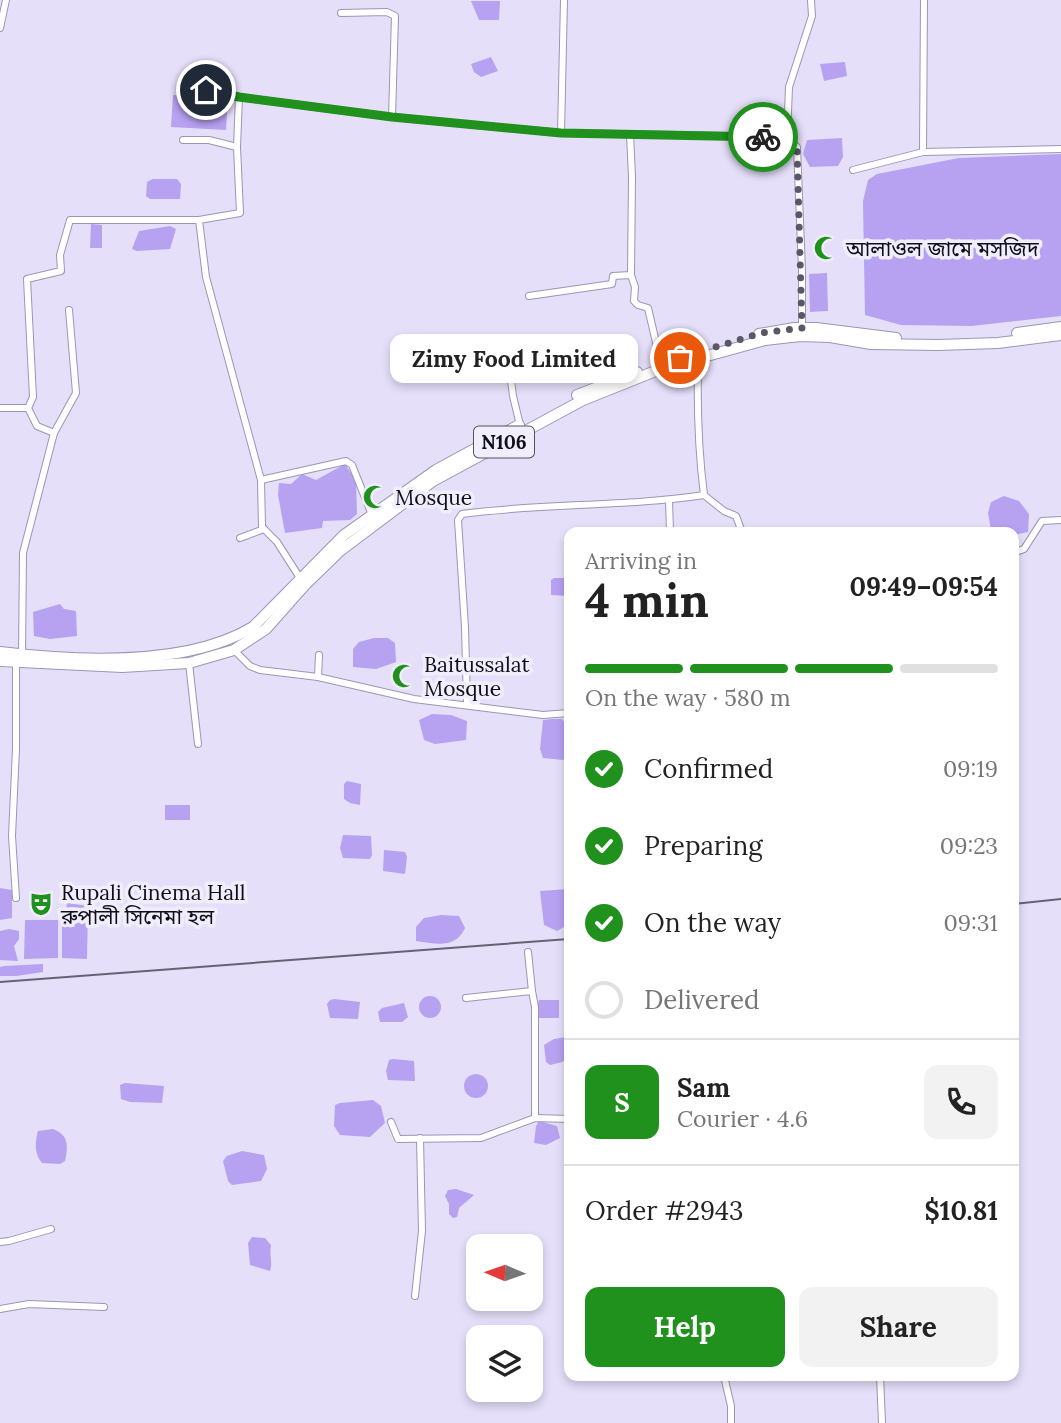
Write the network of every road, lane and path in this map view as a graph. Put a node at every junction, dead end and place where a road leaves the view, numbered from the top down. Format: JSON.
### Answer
{"nodes":[{"id":1,"x":6,"y":0,"type":"edge"},
{"id":2,"x":564,"y":0,"type":"edge"},
{"id":3,"x":811,"y":0,"type":"edge"},
{"id":4,"x":924,"y":0,"type":"edge"},
{"id":5,"x":341,"y":13,"type":"dead end"},
{"id":6,"x":0,"y":28,"type":"edge"},
{"id":7,"x":201,"y":86,"type":"dead end"},
{"id":8,"x":239,"y":97,"type":"junction"},
{"id":9,"x":392,"y":117,"type":"junction"},
{"id":10,"x":561,"y":133,"type":"junction"},
{"id":11,"x":630,"y":134,"type":"junction"},
{"id":12,"x":787,"y":137,"type":"junction"},
{"id":13,"x":183,"y":140,"type":"dead end"},
{"id":14,"x":237,"y":147,"type":"junction"},
{"id":15,"x":1061,"y":149,"type":"edge"},
{"id":16,"x":923,"y":152,"type":"junction"},
{"id":17,"x":853,"y":170,"type":"dead end"},
{"id":18,"x":199,"y":220,"type":"junction"},
{"id":19,"x":631,"y":275,"type":"junction"},
{"id":20,"x":529,"y":296,"type":"dead end"},
{"id":21,"x":69,"y":310,"type":"dead end"},
{"id":22,"x":1061,"y":327,"type":"edge"},
{"id":23,"x":802,"y":328,"type":"junction"},
{"id":24,"x":1061,"y":335,"type":"edge"},
{"id":25,"x":698,"y":359,"type":"junction"},
{"id":26,"x":661,"y":364,"type":"junction"},
{"id":27,"x":509,"y":365,"type":"dead end"},
{"id":28,"x":0,"y":408,"type":"edge"},
{"id":29,"x":28,"y":408,"type":"junction"},
{"id":30,"x":520,"y":425,"type":"junction"},
{"id":31,"x":54,"y":433,"type":"junction"},
{"id":32,"x":261,"y":480,"type":"junction"},
{"id":33,"x":705,"y":495,"type":"junction"},
{"id":34,"x":669,"y":500,"type":"junction"},
{"id":35,"x":372,"y":515,"type":"junction"},
{"id":36,"x":1061,"y":520,"type":"edge"},
{"id":37,"x":670,"y":527,"type":"edge"},
{"id":38,"x":740,"y":527,"type":"edge"},
{"id":39,"x":264,"y":529,"type":"junction"},
{"id":40,"x":240,"y":538,"type":"dead end"},
{"id":41,"x":1019,"y":551,"type":"edge"},
{"id":42,"x":300,"y":578,"type":"junction"},
{"id":43,"x":234,"y":650,"type":"junction"},
{"id":44,"x":0,"y":652,"type":"edge"},
{"id":45,"x":319,"y":655,"type":"dead end"},
{"id":46,"x":19,"y":659,"type":"junction"},
{"id":47,"x":0,"y":662,"type":"edge"},
{"id":48,"x":189,"y":663,"type":"junction"},
{"id":49,"x":318,"y":677,"type":"junction"},
{"id":50,"x":467,"y":704,"type":"junction"},
{"id":51,"x":564,"y":713,"type":"edge"},
{"id":52,"x":198,"y":744,"type":"dead end"},
{"id":53,"x":16,"y":898,"type":"dead end"},
{"id":54,"x":528,"y":952,"type":"dead end"},
{"id":55,"x":532,"y":990,"type":"junction"},
{"id":56,"x":466,"y":998,"type":"dead end"},
{"id":57,"x":536,"y":1118,"type":"junction"},
{"id":58,"x":564,"y":1120,"type":"edge"},
{"id":59,"x":391,"y":1122,"type":"dead end"},
{"id":60,"x":420,"y":1138,"type":"junction"},
{"id":61,"x":51,"y":1229,"type":"dead end"},
{"id":62,"x":0,"y":1242,"type":"edge"},
{"id":63,"x":415,"y":1296,"type":"dead end"},
{"id":64,"x":104,"y":1307,"type":"dead end"},
{"id":65,"x":0,"y":1309,"type":"edge"},
{"id":66,"x":725,"y":1381,"type":"edge"},
{"id":67,"x":880,"y":1381,"type":"edge"},
{"id":68,"x":731,"y":1423,"type":"edge"},
{"id":69,"x":882,"y":1423,"type":"edge"}],
"edges":[{"from":1,"to":6,"type":"street"},
{"from":2,"to":10,"type":"street"},
{"from":3,"to":12,"type":"street"},
{"from":4,"to":16,"type":"street"},
{"from":5,"to":9,"type":"street"},
{"from":7,"to":8,"type":"street"},
{"from":8,"to":9,"type":"street"},
{"from":8,"to":14,"type":"street"},
{"from":9,"to":10,"type":"street"},
{"from":10,"to":11,"type":"street"},
{"from":11,"to":12,"type":"street"},
{"from":11,"to":19,"type":"street"},
{"from":12,"to":23,"type":"street"},
{"from":13,"to":14,"type":"street"},
{"from":14,"to":18,"type":"street"},
{"from":15,"to":16,"type":"street"},
{"from":16,"to":17,"type":"street"},
{"from":18,"to":29,"type":"street"},
{"from":18,"to":32,"type":"street"},
{"from":19,"to":20,"type":"street"},
{"from":19,"to":26,"type":"street"},
{"from":21,"to":31,"type":"street"},
{"from":22,"to":23,"type":"highway","number":"N106"},
{"from":23,"to":26,"type":"highway","number":"N106"},
{"from":24,"to":25,"type":"highway","number":"N106"},
{"from":25,"to":33,"type":"street"},
{"from":25,"to":43,"type":"highway","number":"N106"},
{"from":26,"to":30,"type":"highway","number":"N106"},
{"from":27,"to":30,"type":"street"},
{"from":28,"to":29,"type":"street"},
{"from":29,"to":31,"type":"street"},
{"from":30,"to":35,"type":"highway","number":"N106"},
{"from":31,"to":46,"type":"street"},
{"from":32,"to":35,"type":"street"},
{"from":32,"to":39,"type":"street"},
{"from":33,"to":34,"type":"street"},
{"from":33,"to":38,"type":"street"},
{"from":34,"to":37,"type":"street"},
{"from":34,"to":50,"type":"street"},
{"from":35,"to":42,"type":"highway","number":"N106"},
{"from":36,"to":41,"type":"street"},
{"from":39,"to":40,"type":"street"},
{"from":39,"to":42,"type":"street"},
{"from":42,"to":46,"type":"highway","number":"N106"},
{"from":43,"to":48,"type":"highway","number":"N106"},
{"from":43,"to":49,"type":"street"},
{"from":44,"to":46,"type":"highway","number":"N106"},
{"from":45,"to":49,"type":"street"},
{"from":46,"to":47,"type":"highway","number":"N106"},
{"from":46,"to":48,"type":"highway","number":"N106"},
{"from":46,"to":53,"type":"street"},
{"from":48,"to":52,"type":"street"},
{"from":49,"to":50,"type":"street"},
{"from":50,"to":51,"type":"street"},
{"from":54,"to":55,"type":"street"},
{"from":55,"to":56,"type":"street"},
{"from":55,"to":57,"type":"street"},
{"from":57,"to":58,"type":"street"},
{"from":57,"to":60,"type":"street"},
{"from":59,"to":60,"type":"street"},
{"from":60,"to":63,"type":"street"},
{"from":61,"to":62,"type":"street"},
{"from":64,"to":65,"type":"street"},
{"from":66,"to":68,"type":"street"},
{"from":67,"to":69,"type":"street"}]}
